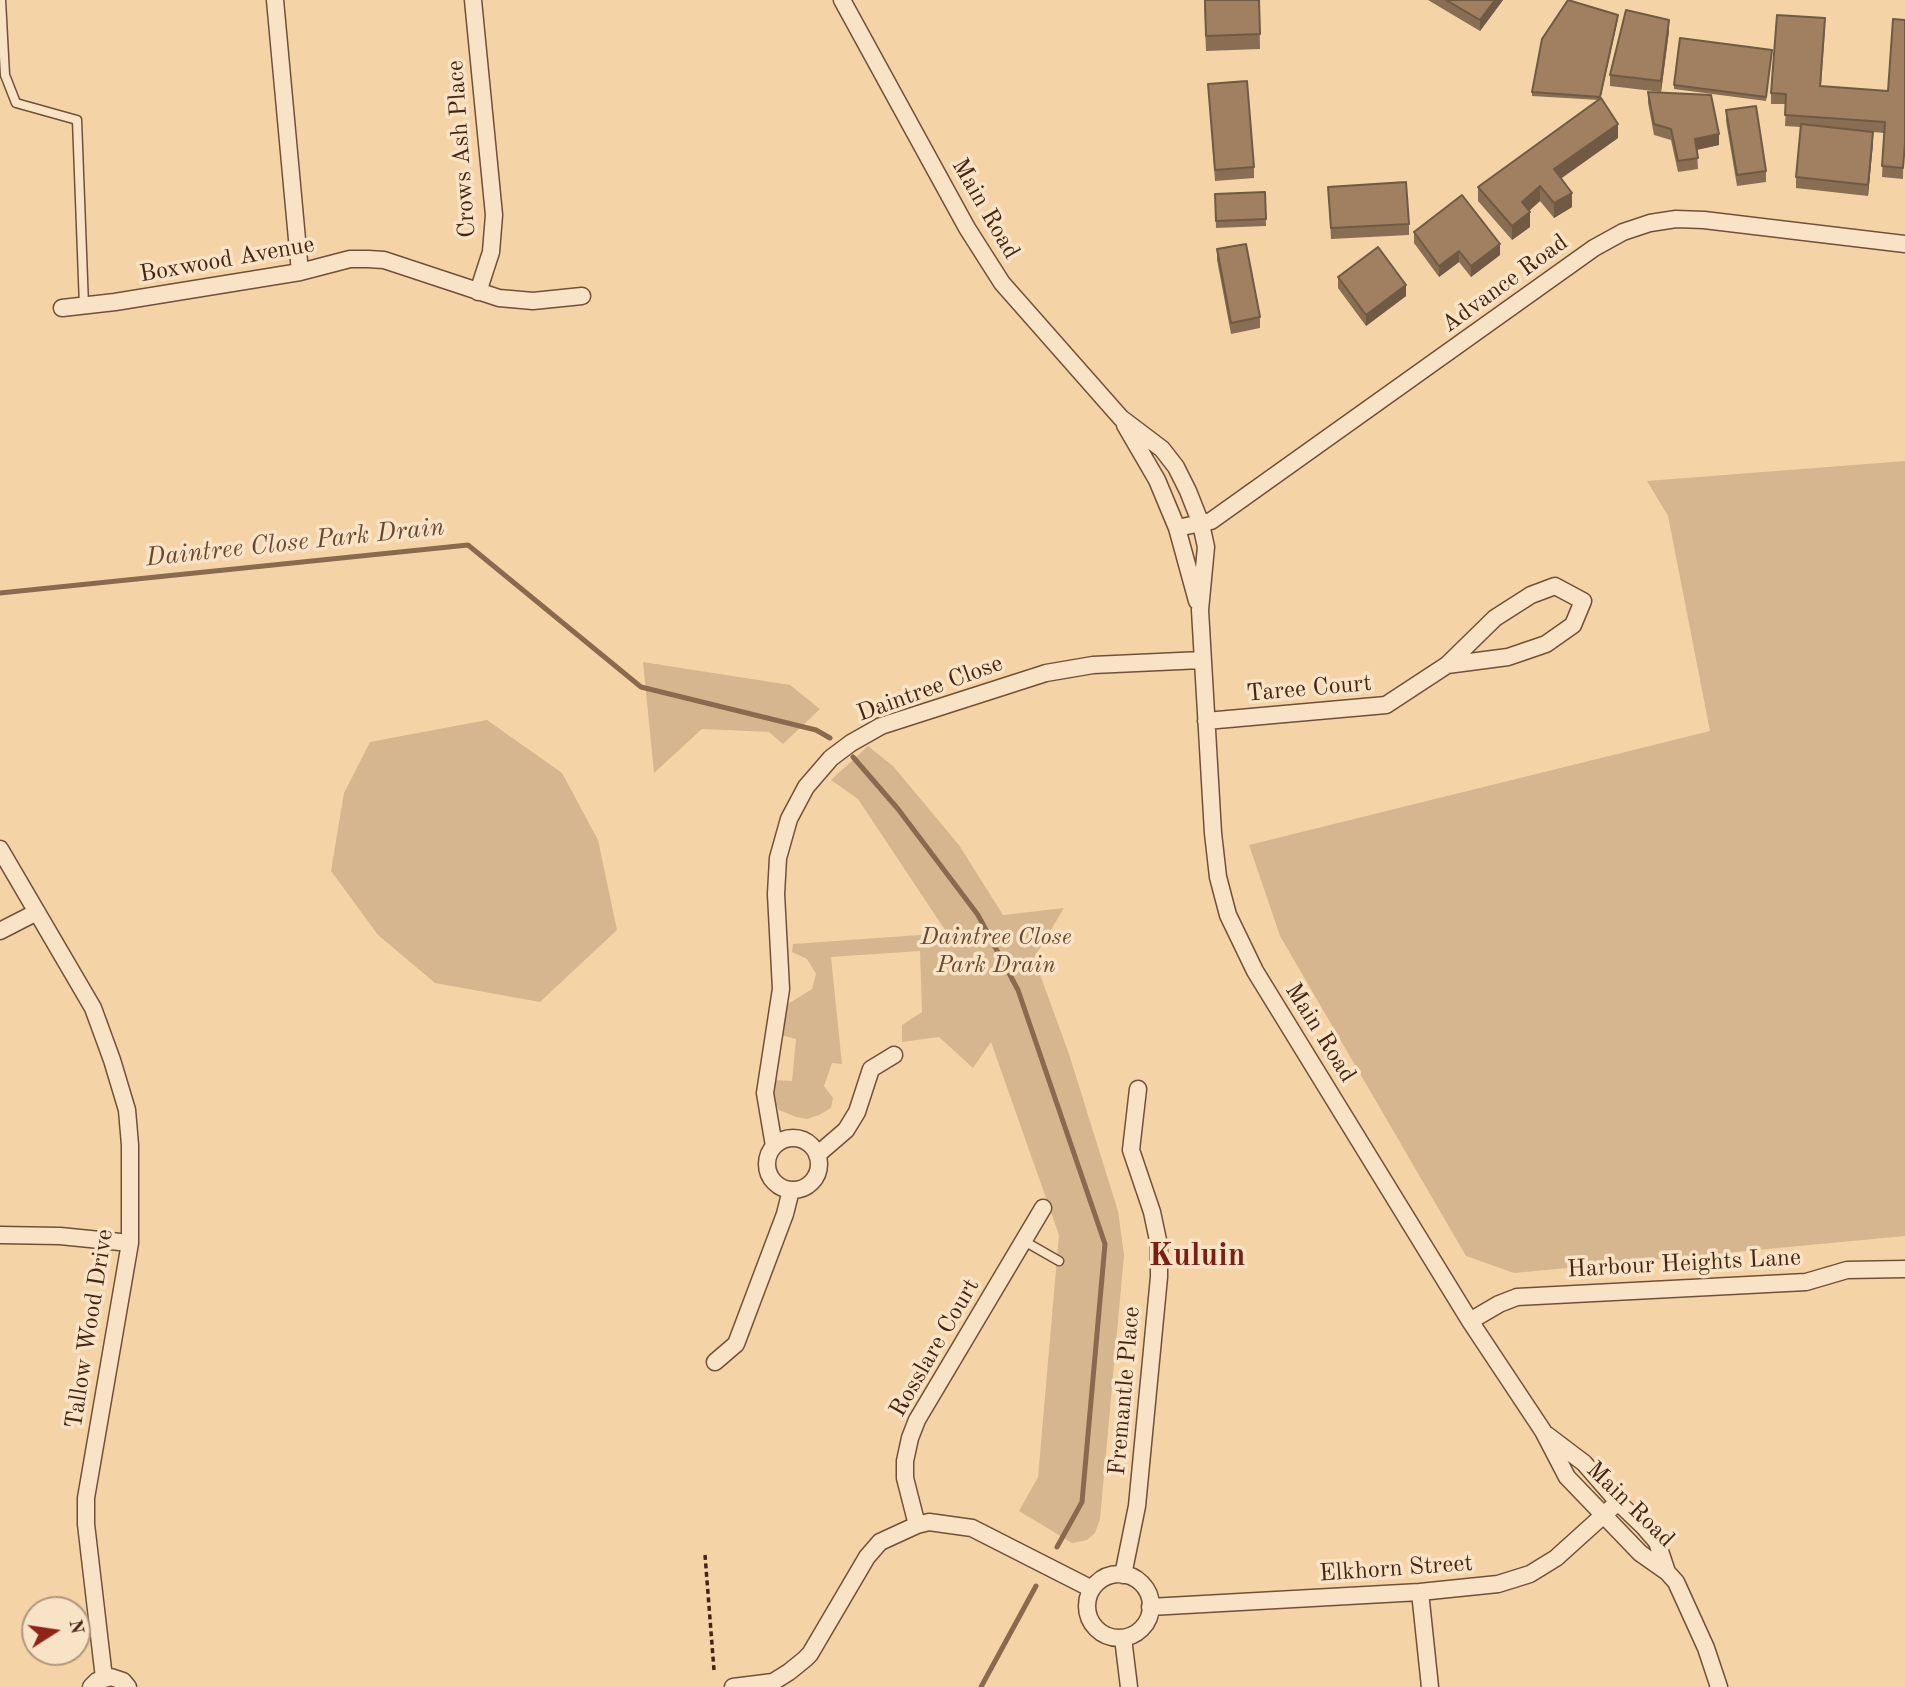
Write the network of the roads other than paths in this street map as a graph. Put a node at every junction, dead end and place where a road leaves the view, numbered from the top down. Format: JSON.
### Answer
{"nodes":[{"id":1,"x":1,"y":0,"type":"edge"},
{"id":2,"x":275,"y":0,"type":"edge"},
{"id":3,"x":473,"y":0,"type":"edge"},
{"id":4,"x":842,"y":0,"type":"edge"},
{"id":5,"x":1905,"y":244,"type":"edge"},
{"id":6,"x":300,"y":272,"type":"junction"},
{"id":7,"x":478,"y":292,"type":"junction"},
{"id":8,"x":582,"y":296,"type":"dead end"},
{"id":9,"x":84,"y":306,"type":"junction"},
{"id":10,"x":62,"y":307,"type":"dead end"},
{"id":11,"x":1121,"y":418,"type":"junction"},
{"id":12,"x":1201,"y":524,"type":"junction"},
{"id":13,"x":1177,"y":527,"type":"junction"},
{"id":14,"x":1200,"y":610,"type":"junction"},
{"id":15,"x":1202,"y":660,"type":"junction"},
{"id":16,"x":1447,"y":666,"type":"junction"},
{"id":17,"x":1206,"y":721,"type":"junction"},
{"id":18,"x":0,"y":849,"type":"edge"},
{"id":19,"x":37,"y":912,"type":"junction"},
{"id":20,"x":0,"y":931,"type":"edge"},
{"id":21,"x":894,"y":1055,"type":"dead end"},
{"id":22,"x":1138,"y":1089,"type":"dead end"},
{"id":23,"x":774,"y":1146,"type":"junction"},
{"id":24,"x":817,"y":1155,"type":"junction"},
{"id":25,"x":792,"y":1190,"type":"junction"},
{"id":26,"x":1043,"y":1208,"type":"dead end"},
{"id":27,"x":0,"y":1235,"type":"edge"},
{"id":28,"x":1024,"y":1241,"type":"junction"},
{"id":29,"x":130,"y":1243,"type":"junction"},
{"id":30,"x":1059,"y":1261,"type":"dead end"},
{"id":31,"x":1905,"y":1269,"type":"edge"},
{"id":32,"x":1470,"y":1321,"type":"junction"},
{"id":33,"x":715,"y":1363,"type":"dead end"},
{"id":34,"x":1543,"y":1431,"type":"junction"},
{"id":35,"x":1618,"y":1502,"type":"junction"},
{"id":36,"x":1603,"y":1517,"type":"junction"},
{"id":37,"x":917,"y":1525,"type":"junction"},
{"id":38,"x":1667,"y":1572,"type":"junction"},
{"id":39,"x":1123,"y":1575,"type":"junction"},
{"id":40,"x":1092,"y":1589,"type":"junction"},
{"id":41,"x":1420,"y":1592,"type":"junction"},
{"id":42,"x":1150,"y":1606,"type":"junction"},
{"id":43,"x":1124,"y":1638,"type":"junction"},
{"id":44,"x":97,"y":1682,"type":"edge"},
{"id":45,"x":128,"y":1687,"type":"edge"},
{"id":46,"x":733,"y":1687,"type":"edge"},
{"id":47,"x":1129,"y":1687,"type":"edge"},
{"id":48,"x":1430,"y":1687,"type":"edge"},
{"id":49,"x":1719,"y":1687,"type":"edge"}],
"edges":[{"from":1,"to":9,"type":"lane"},
{"from":2,"to":6,"type":"street"},
{"from":3,"to":7,"type":"street","name":"Crows Ash Place"},
{"from":4,"to":11,"type":"street","name":"Main Road"},
{"from":5,"to":12,"type":"street","name":"Advance Road"},
{"from":6,"to":7,"type":"street","name":"Boxwood Avenue"},
{"from":6,"to":9,"type":"street","name":"Boxwood Avenue"},
{"from":7,"to":8,"type":"street"},
{"from":9,"to":10,"type":"street","name":"Boxwood Avenue"},
{"from":11,"to":12,"type":"street","name":"Main Road"},
{"from":11,"to":13,"type":"street","name":"Main Road"},
{"from":12,"to":13,"type":"street","name":"Advance Road"},
{"from":12,"to":14,"type":"street","name":"Main Road"},
{"from":13,"to":14,"type":"street","name":"Main Road"},
{"from":14,"to":15,"type":"street","name":"Main Road"},
{"from":15,"to":17,"type":"street","name":"Main Road"},
{"from":15,"to":23,"type":"street","name":"Daintree Close"},
{"from":16,"to":16,"type":"street","name":"Taree Court"},
{"from":16,"to":17,"type":"street","name":"Taree Court"},
{"from":17,"to":32,"type":"street","name":"Main Road"},
{"from":18,"to":19,"type":"street","name":"Tallow Wood Drive"},
{"from":19,"to":20,"type":"street"},
{"from":19,"to":29,"type":"street","name":"Tallow Wood Drive"},
{"from":21,"to":24,"type":"street"},
{"from":22,"to":39,"type":"street","name":"Fremantle Place"},
{"from":23,"to":24,"type":"street"},
{"from":23,"to":25,"type":"street"},
{"from":24,"to":25,"type":"street"},
{"from":25,"to":33,"type":"street"},
{"from":26,"to":28,"type":"street","name":"Rosslare Court"},
{"from":27,"to":29,"type":"street"},
{"from":28,"to":30,"type":"lane"},
{"from":28,"to":37,"type":"street","name":"Rosslare Court"},
{"from":29,"to":44,"type":"street","name":"Tallow Wood Drive"},
{"from":31,"to":32,"type":"street","name":"Harbour Heights Lane"},
{"from":32,"to":34,"type":"street","name":"Main Road"},
{"from":34,"to":35,"type":"street","name":"Main Road"},
{"from":34,"to":36,"type":"street","name":"Main Road"},
{"from":35,"to":36,"type":"street","name":"Elkhorn Street"},
{"from":35,"to":38,"type":"street","name":"Main Road"},
{"from":36,"to":38,"type":"street","name":"Main Road"},
{"from":36,"to":41,"type":"street","name":"Elkhorn Street"},
{"from":37,"to":40,"type":"street"},
{"from":37,"to":46,"type":"street"},
{"from":38,"to":49,"type":"street","name":"Main Road"},
{"from":39,"to":40,"type":"street"},
{"from":39,"to":42,"type":"street"},
{"from":40,"to":43,"type":"street"},
{"from":41,"to":42,"type":"street","name":"Elkhorn Street"},
{"from":41,"to":48,"type":"street"},
{"from":42,"to":43,"type":"street"},
{"from":43,"to":47,"type":"street"},
{"from":44,"to":45,"type":"street"}]}
